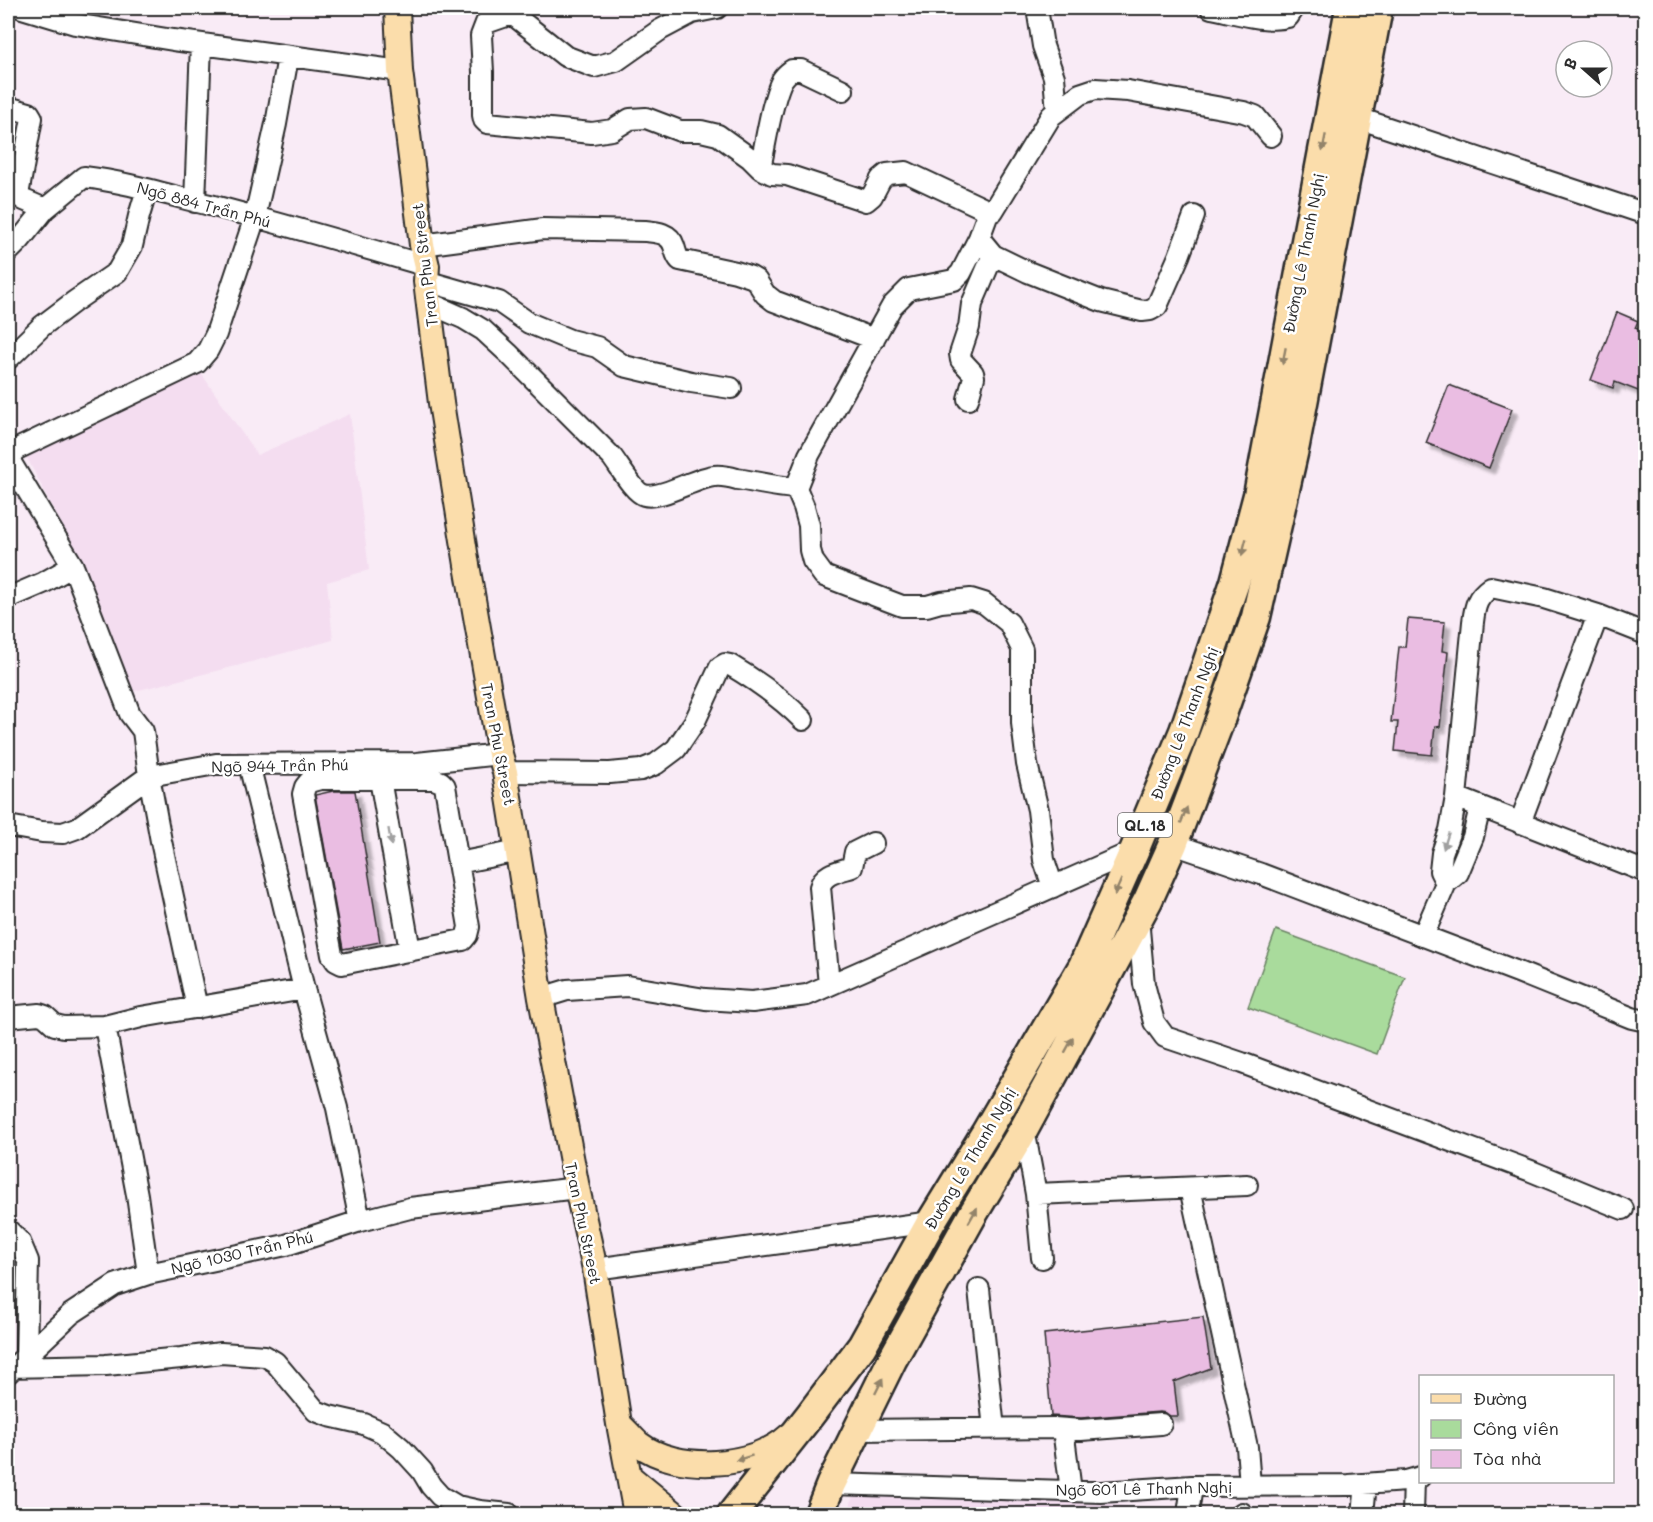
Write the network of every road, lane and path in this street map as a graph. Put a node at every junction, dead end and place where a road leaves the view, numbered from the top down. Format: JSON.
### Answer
{"nodes":[{"id":1,"x":22,"y":8,"type":"edge"},
{"id":2,"x":397,"y":8,"type":"edge"},
{"id":3,"x":717,"y":8,"type":"edge"},
{"id":4,"x":1037,"y":8,"type":"edge"},
{"id":5,"x":1211,"y":8,"type":"edge"},
{"id":6,"x":1294,"y":8,"type":"edge"},
{"id":7,"x":1350,"y":8,"type":"edge"},
{"id":8,"x":1378,"y":8,"type":"edge"},
{"id":9,"x":509,"y":11,"type":"edge"},
{"id":10,"x":201,"y":44,"type":"junction"},
{"id":11,"x":288,"y":57,"type":"junction"},
{"id":12,"x":400,"y":71,"type":"junction"},
{"id":13,"x":843,"y":90,"type":"dead end"},
{"id":14,"x":8,"y":107,"type":"edge"},
{"id":15,"x":1057,"y":111,"type":"junction"},
{"id":16,"x":1330,"y":113,"type":"junction"},
{"id":17,"x":1358,"y":118,"type":"junction"},
{"id":18,"x":1271,"y":136,"type":"dead end"},
{"id":19,"x":760,"y":168,"type":"junction"},
{"id":20,"x":147,"y":189,"type":"junction"},
{"id":21,"x":195,"y":202,"type":"junction"},
{"id":22,"x":45,"y":209,"type":"junction"},
{"id":23,"x":989,"y":211,"type":"junction"},
{"id":24,"x":1646,"y":214,"type":"edge"},
{"id":25,"x":1194,"y":216,"type":"dead end"},
{"id":26,"x":255,"y":217,"type":"junction"},
{"id":27,"x":979,"y":238,"type":"junction"},
{"id":28,"x":8,"y":252,"type":"edge"},
{"id":29,"x":993,"y":255,"type":"junction"},
{"id":30,"x":426,"y":274,"type":"junction"},
{"id":31,"x":874,"y":339,"type":"junction"},
{"id":32,"x":8,"y":359,"type":"edge"},
{"id":33,"x":731,"y":388,"type":"dead end"},
{"id":34,"x":968,"y":399,"type":"dead end"},
{"id":35,"x":12,"y":452,"type":"edge"},
{"id":36,"x":796,"y":488,"type":"junction"},
{"id":37,"x":73,"y":566,"type":"junction"},
{"id":38,"x":8,"y":598,"type":"edge"},
{"id":39,"x":1598,"y":615,"type":"junction"},
{"id":40,"x":1646,"y":634,"type":"edge"},
{"id":41,"x":803,"y":720,"type":"dead end"},
{"id":42,"x":503,"y":763,"type":"junction"},
{"id":43,"x":249,"y":764,"type":"junction"},
{"id":44,"x":149,"y":776,"type":"junction"},
{"id":45,"x":380,"y":779,"type":"junction"},
{"id":46,"x":1456,"y":797,"type":"junction"},
{"id":47,"x":1480,"y":807,"type":"junction"},
{"id":48,"x":1520,"y":823,"type":"junction"},
{"id":49,"x":8,"y":826,"type":"edge"},
{"id":50,"x":873,"y":843,"type":"dead end"},
{"id":51,"x":1173,"y":844,"type":"junction"},
{"id":52,"x":518,"y":851,"type":"junction"},
{"id":53,"x":1134,"y":851,"type":"junction"},
{"id":54,"x":458,"y":863,"type":"junction"},
{"id":55,"x":1646,"y":872,"type":"edge"},
{"id":56,"x":1446,"y":883,"type":"junction"},
{"id":57,"x":1053,"y":887,"type":"junction"},
{"id":58,"x":1138,"y":918,"type":"junction"},
{"id":59,"x":1423,"y":936,"type":"junction"},
{"id":60,"x":410,"y":951,"type":"junction"},
{"id":61,"x":829,"y":985,"type":"junction"},
{"id":62,"x":304,"y":989,"type":"junction"},
{"id":63,"x":541,"y":998,"type":"junction"},
{"id":64,"x":197,"y":1008,"type":"junction"},
{"id":65,"x":8,"y":1017,"type":"edge"},
{"id":66,"x":1646,"y":1021,"type":"edge"},
{"id":67,"x":105,"y":1026,"type":"junction"},
{"id":68,"x":1024,"y":1129,"type":"junction"},
{"id":69,"x":1247,"y":1185,"type":"dead end"},
{"id":70,"x":577,"y":1188,"type":"junction"},
{"id":71,"x":1190,"y":1188,"type":"junction"},
{"id":72,"x":1036,"y":1194,"type":"junction"},
{"id":73,"x":1623,"y":1209,"type":"dead end"},
{"id":74,"x":360,"y":1221,"type":"junction"},
{"id":75,"x":931,"y":1222,"type":"junction"},
{"id":76,"x":8,"y":1230,"type":"edge"},
{"id":77,"x":1042,"y":1258,"type":"dead end"},
{"id":78,"x":595,"y":1269,"type":"junction"},
{"id":79,"x":148,"y":1274,"type":"junction"},
{"id":80,"x":979,"y":1289,"type":"dead end"},
{"id":81,"x":26,"y":1354,"type":"junction"},
{"id":82,"x":9,"y":1369,"type":"edge"},
{"id":83,"x":810,"y":1415,"type":"junction"},
{"id":84,"x":619,"y":1424,"type":"junction"},
{"id":85,"x":1161,"y":1424,"type":"dead end"},
{"id":86,"x":994,"y":1429,"type":"junction"},
{"id":87,"x":1063,"y":1429,"type":"junction"},
{"id":88,"x":857,"y":1430,"type":"junction"},
{"id":89,"x":630,"y":1477,"type":"junction"},
{"id":90,"x":1417,"y":1478,"type":"edge"},
{"id":91,"x":831,"y":1484,"type":"junction"},
{"id":92,"x":1366,"y":1484,"type":"junction"},
{"id":93,"x":1250,"y":1485,"type":"junction"},
{"id":94,"x":1192,"y":1486,"type":"junction"},
{"id":95,"x":1071,"y":1491,"type":"junction"},
{"id":96,"x":509,"y":1515,"type":"edge"},
{"id":97,"x":636,"y":1515,"type":"edge"},
{"id":98,"x":675,"y":1515,"type":"edge"},
{"id":99,"x":732,"y":1515,"type":"edge"},
{"id":100,"x":819,"y":1515,"type":"edge"},
{"id":101,"x":1188,"y":1515,"type":"edge"},
{"id":102,"x":1363,"y":1515,"type":"edge"},
{"id":103,"x":1413,"y":1515,"type":"edge"}],
"edges":[{"from":1,"to":10,"type":"street"},
{"from":2,"to":12,"type":"main road","name":"Tran Phu Street"},
{"from":3,"to":9,"type":"street"},
{"from":4,"to":15,"type":"street"},
{"from":5,"to":6,"type":"street"},
{"from":7,"to":16,"type":"highway","name":"Đường Lê Thanh Nghị","number":"QL.18"},
{"from":8,"to":17,"type":"highway","name":"Đường Lê Thanh Nghị","number":"QL.18"},
{"from":9,"to":19,"type":"street"},
{"from":10,"to":11,"type":"street"},
{"from":10,"to":21,"type":"street"},
{"from":11,"to":12,"type":"street"},
{"from":11,"to":26,"type":"street"},
{"from":12,"to":30,"type":"main road","name":"Tran Phu Street"},
{"from":13,"to":19,"type":"street"},
{"from":14,"to":22,"type":"street"},
{"from":15,"to":18,"type":"street"},
{"from":15,"to":23,"type":"street"},
{"from":16,"to":17,"type":"highway"},
{"from":16,"to":53,"type":"highway","name":"Đường Lê Thanh Nghị","number":"QL.18","one_way":true},
{"from":17,"to":24,"type":"street"},
{"from":51,"to":17,"type":"highway","name":"Đường Lê Thanh Nghị","number":"QL.18","one_way":true},
{"from":19,"to":23,"type":"street"},
{"from":20,"to":21,"type":"street","name":"Ngõ 884 Trần Phú"},
{"from":20,"to":22,"type":"street","name":"Ngõ 884 Trần Phú"},
{"from":20,"to":32,"type":"street"},
{"from":21,"to":26,"type":"street","name":"Ngõ 884 Trần Phú"},
{"from":22,"to":28,"type":"street","name":"Ngõ 884 Trần Phú"},
{"from":23,"to":27,"type":"street"},
{"from":25,"to":29,"type":"street"},
{"from":26,"to":30,"type":"street","name":"Ngõ 884 Trần Phú"},
{"from":26,"to":35,"type":"street"},
{"from":27,"to":29,"type":"street"},
{"from":27,"to":31,"type":"street"},
{"from":29,"to":34,"type":"street"},
{"from":30,"to":31,"type":"street"},
{"from":30,"to":33,"type":"street"},
{"from":30,"to":36,"type":"street"},
{"from":30,"to":42,"type":"main road","name":"Tran Phu Street"},
{"from":31,"to":36,"type":"street"},
{"from":35,"to":37,"type":"street"},
{"from":36,"to":57,"type":"street"},
{"from":37,"to":38,"type":"street"},
{"from":37,"to":44,"type":"street"},
{"from":39,"to":40,"type":"street"},
{"from":39,"to":46,"type":"street"},
{"from":39,"to":48,"type":"street"},
{"from":41,"to":42,"type":"street","name":"Ngõ 944 Trần Phú"},
{"from":42,"to":43,"type":"street","name":"Ngõ 944 Trần Phú"},
{"from":42,"to":52,"type":"main road","name":"Tran Phu Street"},
{"from":43,"to":44,"type":"street","name":"Ngõ 944 Trần Phú"},
{"from":43,"to":62,"type":"street"},
{"from":44,"to":49,"type":"street","name":"Ngõ 944 Trần Phú"},
{"from":44,"to":64,"type":"street"},
{"from":45,"to":54,"type":"street"},
{"from":45,"to":60,"type":"street","one_way":true},
{"from":45,"to":60,"type":"street"},
{"from":46,"to":47,"type":"street"},
{"from":46,"to":56,"type":"street","one_way":true},
{"from":47,"to":48,"type":"street"},
{"from":47,"to":56,"type":"street"},
{"from":48,"to":55,"type":"street"},
{"from":50,"to":61,"type":"street"},
{"from":51,"to":58,"type":"highway","name":"Đường Lê Thanh Nghị","number":"QL.18"},
{"from":51,"to":59,"type":"street"},
{"from":52,"to":54,"type":"street"},
{"from":52,"to":63,"type":"main road","name":"Tran Phu Street"},
{"from":53,"to":57,"type":"street"},
{"from":53,"to":75,"type":"highway","name":"Đường Lê Thanh Nghị","number":"QL.18","one_way":true},
{"from":54,"to":60,"type":"street"},
{"from":56,"to":59,"type":"street"},
{"from":57,"to":61,"type":"street"},
{"from":68,"to":58,"type":"highway","name":"Đường Lê Thanh Nghị","number":"QL.18","one_way":true},
{"from":58,"to":73,"type":"street"},
{"from":59,"to":66,"type":"street"},
{"from":61,"to":63,"type":"street"},
{"from":62,"to":64,"type":"street"},
{"from":62,"to":74,"type":"street"},
{"from":63,"to":70,"type":"main road","name":"Tran Phu Street"},
{"from":64,"to":67,"type":"street"},
{"from":65,"to":67,"type":"street"},
{"from":67,"to":79,"type":"street"},
{"from":68,"to":72,"type":"street"},
{"from":88,"to":68,"type":"highway","name":"Đường Lê Thanh Nghị","number":"QL.18","one_way":true},
{"from":69,"to":71,"type":"street"},
{"from":70,"to":74,"type":"street","name":"Ngõ 1030 Trần Phú"},
{"from":70,"to":78,"type":"main road","name":"Tran Phu Street"},
{"from":71,"to":72,"type":"street"},
{"from":71,"to":93,"type":"street"},
{"from":72,"to":77,"type":"street"},
{"from":74,"to":79,"type":"street","name":"Ngõ 1030 Trần Phú"},
{"from":75,"to":78,"type":"street"},
{"from":75,"to":83,"type":"highway","name":"Đường Lê Thanh Nghị","number":"QL.18"},
{"from":76,"to":81,"type":"street"},
{"from":78,"to":84,"type":"main road","name":"Tran Phu Street"},
{"from":79,"to":81,"type":"street","name":"Ngõ 1030 Trần Phú"},
{"from":80,"to":86,"type":"street"},
{"from":81,"to":82,"type":"street","name":"Ngõ 1030 Trần Phú"},
{"from":82,"to":96,"type":"street"},
{"from":83,"to":84,"type":"main road","one_way":true},
{"from":83,"to":99,"type":"highway","name":"Đường Lê Thanh Nghị","number":"QL.18"},
{"from":84,"to":89,"type":"main road","name":"Tran Phu Street"},
{"from":85,"to":87,"type":"street"},
{"from":86,"to":87,"type":"street"},
{"from":86,"to":88,"type":"street"},
{"from":87,"to":95,"type":"street"},
{"from":88,"to":91,"type":"highway","name":"Đường Lê Thanh Nghị","number":"QL.18"},
{"from":89,"to":97,"type":"main road","name":"Tran Phu Street"},
{"from":89,"to":98,"type":"main road"},
{"from":90,"to":92,"type":"street","name":"Ngõ 601 Lê Thanh Nghị"},
{"from":90,"to":103,"type":"street"},
{"from":91,"to":95,"type":"street","name":"Ngõ 601 Lê Thanh Nghị"},
{"from":91,"to":100,"type":"highway","name":"Đường Lê Thanh Nghị","number":"QL.18"},
{"from":92,"to":93,"type":"street","name":"Ngõ 601 Lê Thanh Nghị"},
{"from":92,"to":102,"type":"street"},
{"from":93,"to":94,"type":"street","name":"Ngõ 601 Lê Thanh Nghị"},
{"from":94,"to":95,"type":"street","name":"Ngõ 601 Lê Thanh Nghị"},
{"from":94,"to":101,"type":"street"}]}
